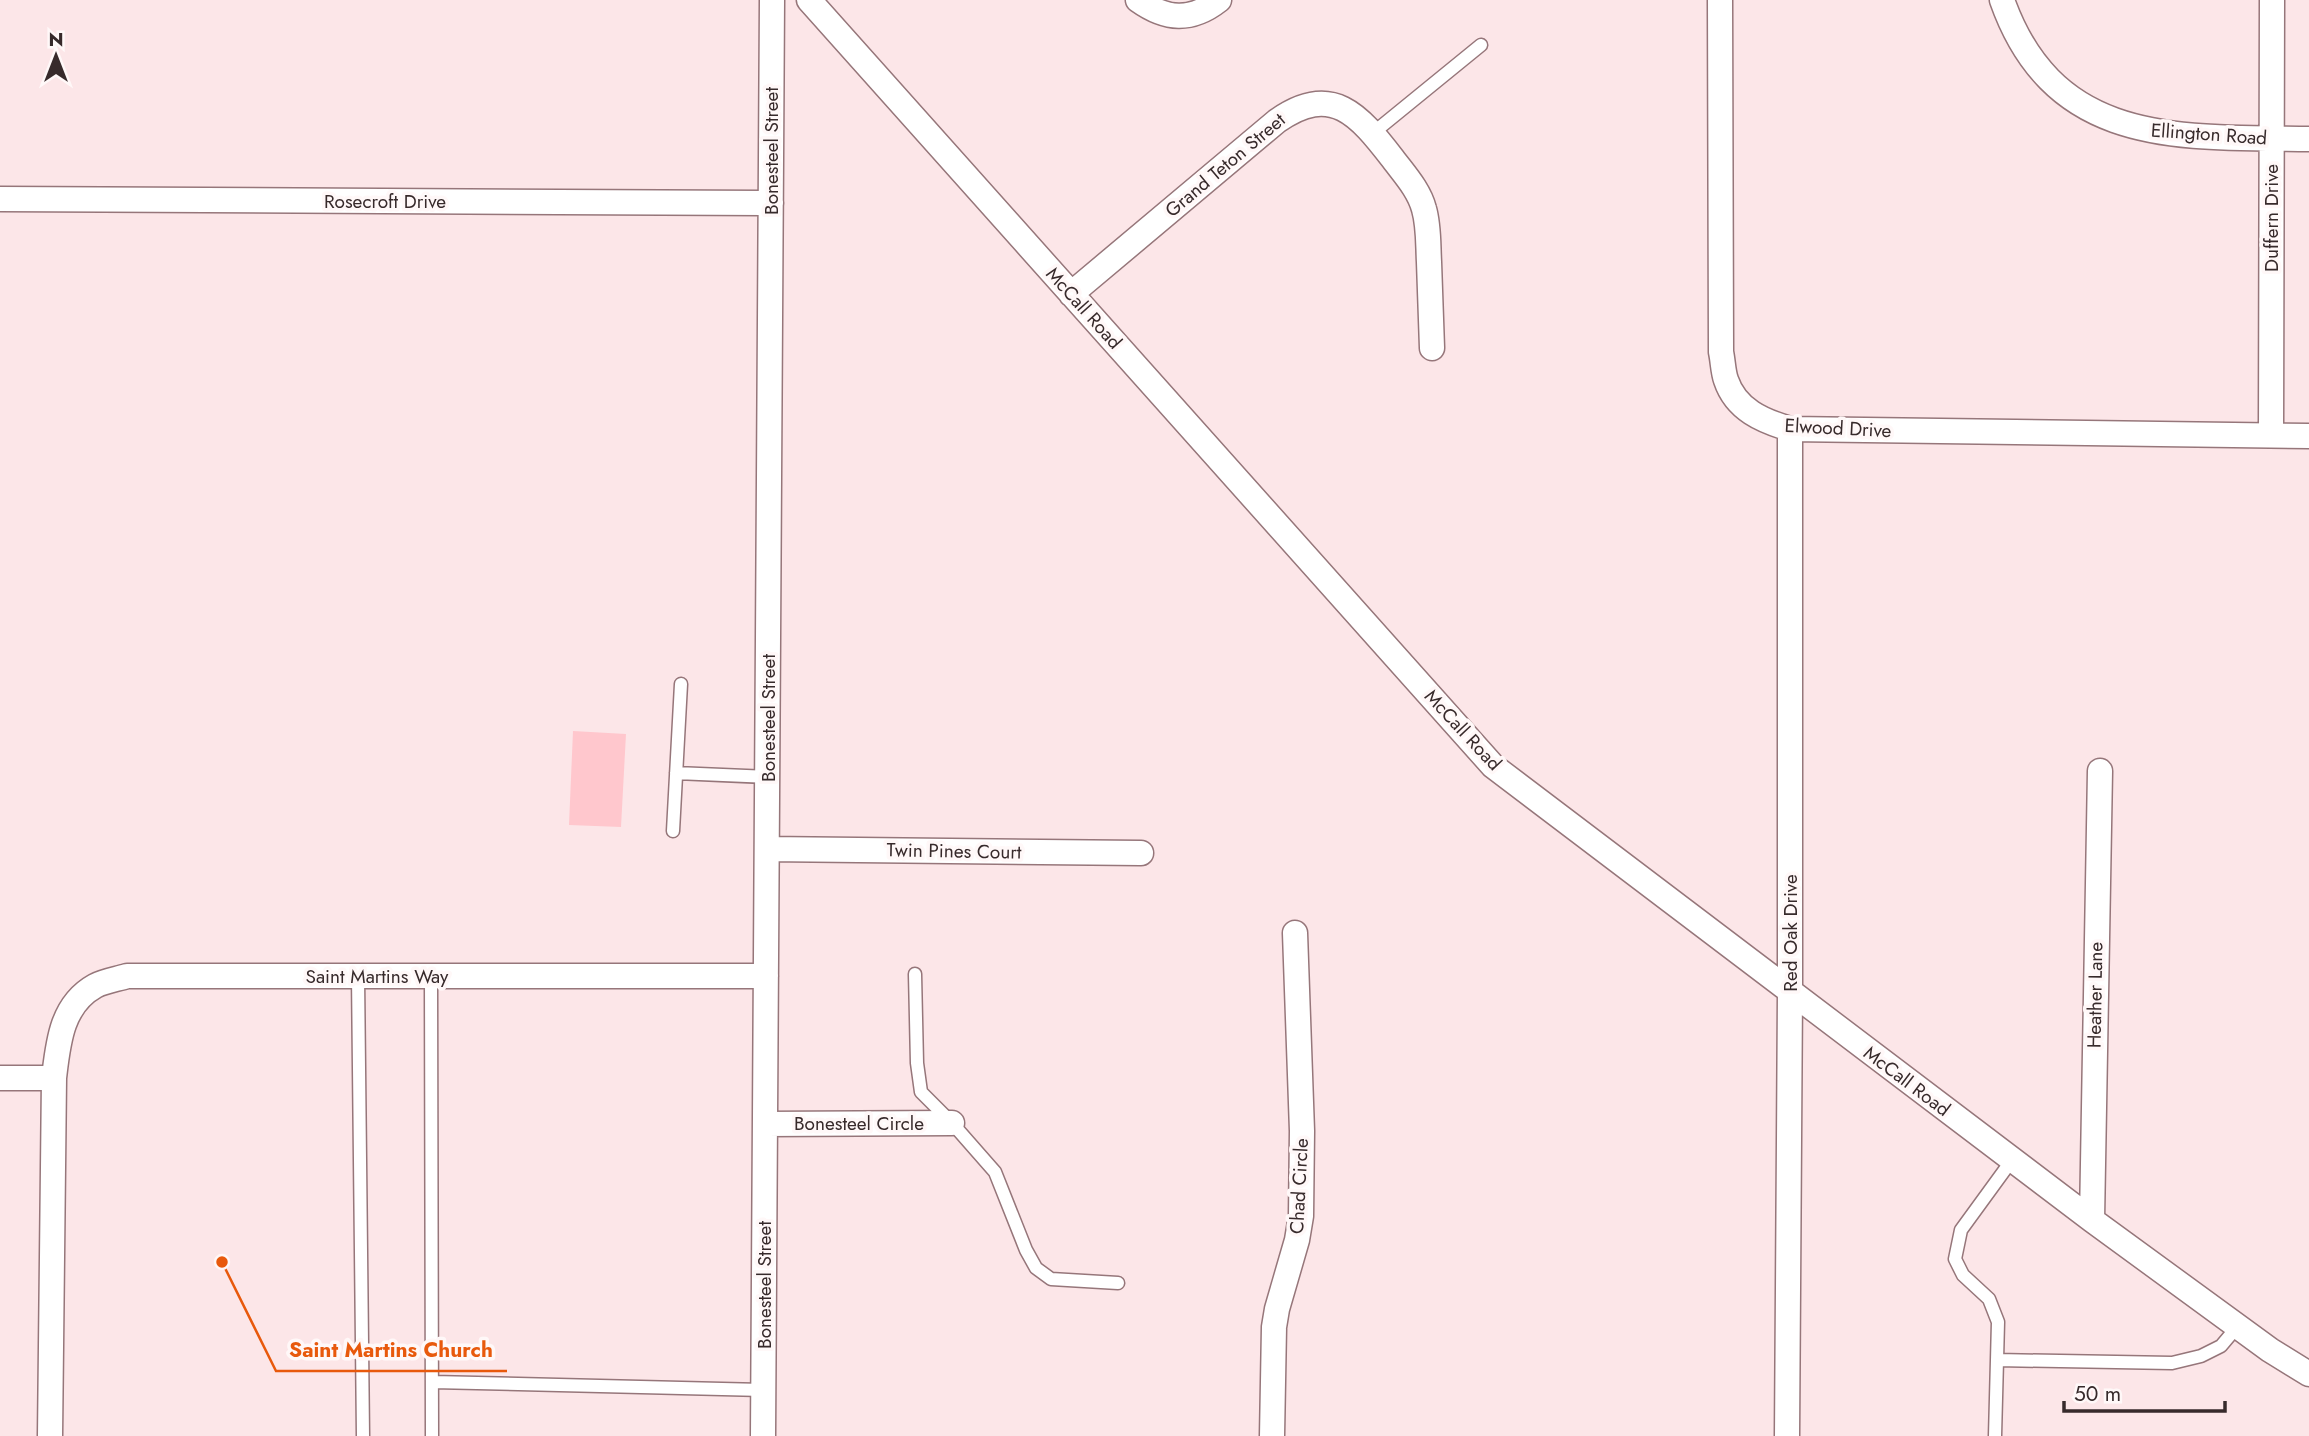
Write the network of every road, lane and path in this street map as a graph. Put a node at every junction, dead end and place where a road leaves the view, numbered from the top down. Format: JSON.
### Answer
{"nodes":[{"id":1,"x":772,"y":0,"type":"edge"},
{"id":2,"x":808,"y":0,"type":"edge"},
{"id":3,"x":1138,"y":0,"type":"edge"},
{"id":4,"x":1219,"y":0,"type":"edge"},
{"id":5,"x":1720,"y":0,"type":"edge"},
{"id":6,"x":2001,"y":0,"type":"edge"},
{"id":7,"x":2272,"y":0,"type":"edge"},
{"id":8,"x":1481,"y":45,"type":"dead end"},
{"id":9,"x":1373,"y":133,"type":"junction"},
{"id":10,"x":2271,"y":138,"type":"junction"},
{"id":11,"x":2309,"y":139,"type":"edge"},
{"id":12,"x":0,"y":199,"type":"edge"},
{"id":13,"x":771,"y":203,"type":"junction"},
{"id":14,"x":1071,"y":294,"type":"junction"},
{"id":15,"x":1432,"y":348,"type":"dead end"},
{"id":16,"x":1790,"y":429,"type":"junction"},
{"id":17,"x":2271,"y":435,"type":"junction"},
{"id":18,"x":2309,"y":436,"type":"edge"},
{"id":19,"x":681,"y":684,"type":"dead end"},
{"id":20,"x":2100,"y":771,"type":"dead end"},
{"id":21,"x":676,"y":774,"type":"junction"},
{"id":22,"x":767,"y":777,"type":"junction"},
{"id":23,"x":673,"y":831,"type":"dead end"},
{"id":24,"x":767,"y":849,"type":"junction"},
{"id":25,"x":1141,"y":853,"type":"dead end"},
{"id":26,"x":1295,"y":933,"type":"dead end"},
{"id":27,"x":915,"y":974,"type":"dead end"},
{"id":28,"x":358,"y":976,"type":"junction"},
{"id":29,"x":431,"y":976,"type":"junction"},
{"id":30,"x":766,"y":976,"type":"junction"},
{"id":31,"x":1790,"y":992,"type":"junction"},
{"id":32,"x":0,"y":1078,"type":"edge"},
{"id":33,"x":54,"y":1078,"type":"junction"},
{"id":34,"x":952,"y":1123,"type":"junction"},
{"id":35,"x":765,"y":1124,"type":"junction"},
{"id":36,"x":2012,"y":1160,"type":"junction"},
{"id":37,"x":2092,"y":1220,"type":"junction"},
{"id":38,"x":1118,"y":1283,"type":"dead end"},
{"id":39,"x":2237,"y":1327,"type":"junction"},
{"id":40,"x":1997,"y":1360,"type":"junction"},
{"id":41,"x":2309,"y":1374,"type":"edge"},
{"id":42,"x":433,"y":1382,"type":"junction"},
{"id":43,"x":763,"y":1390,"type":"junction"},
{"id":44,"x":51,"y":1436,"type":"edge"},
{"id":45,"x":363,"y":1436,"type":"edge"},
{"id":46,"x":432,"y":1436,"type":"edge"},
{"id":47,"x":763,"y":1436,"type":"edge"},
{"id":48,"x":1272,"y":1436,"type":"edge"},
{"id":49,"x":1787,"y":1436,"type":"edge"},
{"id":50,"x":1995,"y":1436,"type":"edge"}],
"edges":[{"from":1,"to":13,"type":"street","name":"Bonesteel Street"},
{"from":2,"to":14,"type":"street","name":"McCall Road"},
{"from":3,"to":4,"type":"street"},
{"from":5,"to":16,"type":"street","name":"Elwood Drive"},
{"from":6,"to":10,"type":"street","name":"Ellington Road"},
{"from":7,"to":10,"type":"street","name":"Duffern Drive"},
{"from":8,"to":9,"type":"lane"},
{"from":9,"to":14,"type":"street","name":"Grand Teton Street"},
{"from":9,"to":15,"type":"street","name":"Grand Teton Street"},
{"from":10,"to":11,"type":"street","name":"Ellington Road"},
{"from":10,"to":17,"type":"street","name":"Duffern Drive"},
{"from":12,"to":13,"type":"street","name":"Rosecroft Drive"},
{"from":13,"to":22,"type":"street","name":"Bonesteel Street"},
{"from":14,"to":31,"type":"street","name":"McCall Road"},
{"from":16,"to":17,"type":"street","name":"Elwood Drive"},
{"from":16,"to":31,"type":"street","name":"Red Oak Drive"},
{"from":17,"to":18,"type":"street","name":"Elwood Drive"},
{"from":19,"to":21,"type":"lane"},
{"from":20,"to":37,"type":"street","name":"Heather Lane"},
{"from":21,"to":22,"type":"lane"},
{"from":21,"to":23,"type":"lane"},
{"from":22,"to":24,"type":"street","name":"Bonesteel Street"},
{"from":24,"to":25,"type":"street","name":"Twin Pines Court"},
{"from":24,"to":30,"type":"street","name":"Bonesteel Street"},
{"from":26,"to":48,"type":"street","name":"Chad Circle"},
{"from":27,"to":34,"type":"lane"},
{"from":28,"to":29,"type":"street","name":"Saint Martins Way"},
{"from":28,"to":33,"type":"street","name":"Saint Martins Way"},
{"from":28,"to":45,"type":"lane"},
{"from":29,"to":30,"type":"street","name":"Saint Martins Way"},
{"from":29,"to":42,"type":"lane"},
{"from":30,"to":35,"type":"street","name":"Bonesteel Street"},
{"from":31,"to":36,"type":"street","name":"McCall Road"},
{"from":31,"to":49,"type":"street","name":"Red Oak Drive"},
{"from":32,"to":33,"type":"street"},
{"from":33,"to":44,"type":"street","name":"Saint Martins Way"},
{"from":34,"to":35,"type":"street","name":"Bonesteel Circle"},
{"from":34,"to":38,"type":"lane"},
{"from":35,"to":43,"type":"street","name":"Bonesteel Street"},
{"from":36,"to":37,"type":"street","name":"McCall Road"},
{"from":36,"to":40,"type":"lane"},
{"from":37,"to":39,"type":"street","name":"McCall Road"},
{"from":39,"to":40,"type":"lane"},
{"from":39,"to":41,"type":"street","name":"McCall Road"},
{"from":40,"to":50,"type":"lane"},
{"from":42,"to":43,"type":"lane"},
{"from":42,"to":46,"type":"lane"},
{"from":43,"to":47,"type":"street","name":"Bonesteel Street"}]}
